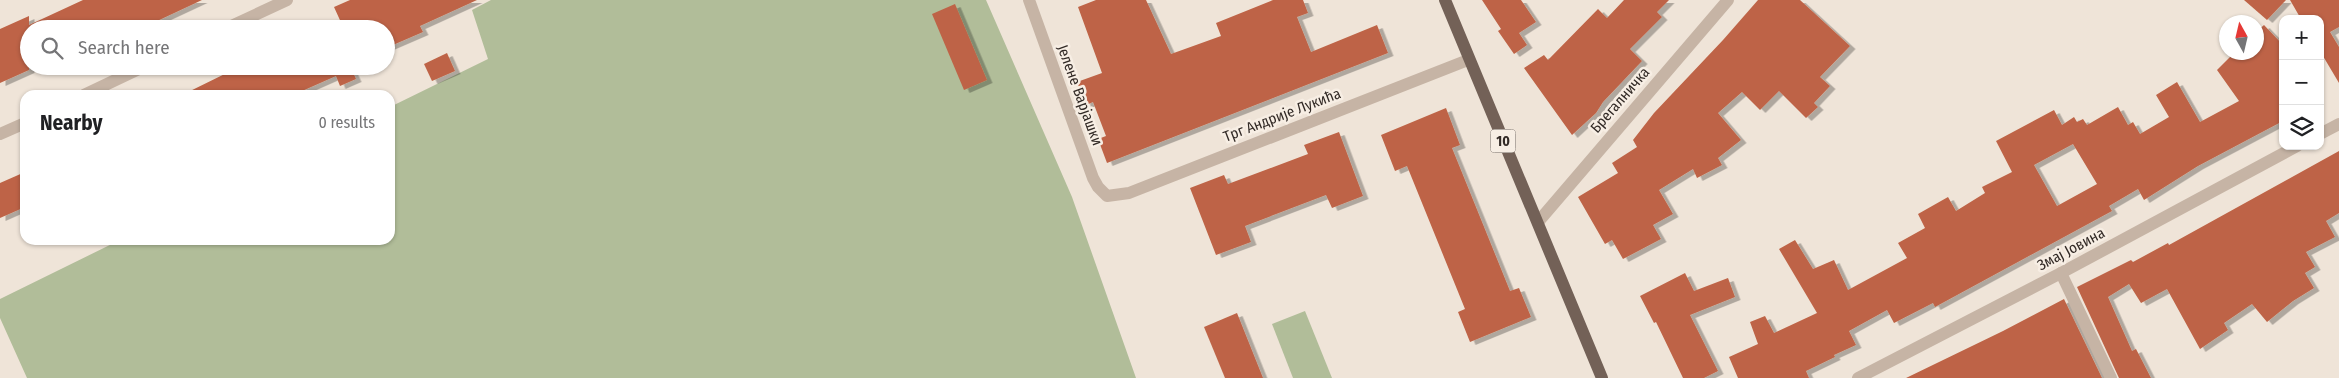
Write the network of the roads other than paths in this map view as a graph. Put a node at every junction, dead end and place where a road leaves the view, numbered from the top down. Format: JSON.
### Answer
{"nodes":[{"id":1,"x":287,"y":0,"type":"edge"},
{"id":2,"x":1029,"y":0,"type":"edge"},
{"id":3,"x":1445,"y":0,"type":"edge"},
{"id":4,"x":1728,"y":0,"type":"edge"},
{"id":5,"x":244,"y":20,"type":"edge"},
{"id":6,"x":1468,"y":60,"type":"junction"},
{"id":7,"x":126,"y":75,"type":"edge"},
{"id":8,"x":95,"y":90,"type":"edge"},
{"id":9,"x":2339,"y":124,"type":"edge"},
{"id":10,"x":20,"y":125,"type":"edge"},
{"id":11,"x":2324,"y":132,"type":"edge"},
{"id":12,"x":0,"y":134,"type":"edge"},
{"id":13,"x":2290,"y":150,"type":"edge"},
{"id":14,"x":1107,"y":196,"type":"joint"},
{"id":15,"x":1538,"y":222,"type":"junction"},
{"id":16,"x":2061,"y":273,"type":"junction"},
{"id":17,"x":1602,"y":378,"type":"edge"},
{"id":18,"x":1858,"y":378,"type":"edge"},
{"id":19,"x":2111,"y":378,"type":"edge"}],
"edges":[{"from":1,"to":5,"type":"street"},
{"from":2,"to":14,"type":"street","name":"Јелене Варјашки"},
{"from":3,"to":6,"type":"main road","number":"10"},
{"from":4,"to":15,"type":"street","name":"Брегалничка"},
{"from":6,"to":14,"type":"street","name":"Трг Андрије Лукића"},
{"from":6,"to":15,"type":"main road","number":"10"},
{"from":7,"to":8,"type":"street"},
{"from":9,"to":11,"type":"street"},
{"from":10,"to":12,"type":"street"},
{"from":13,"to":16,"type":"street","name":"Змај Јовина"},
{"from":15,"to":17,"type":"main road","number":"10"},
{"from":16,"to":18,"type":"street","name":"Змај Јовина"},
{"from":16,"to":19,"type":"street"}]}
